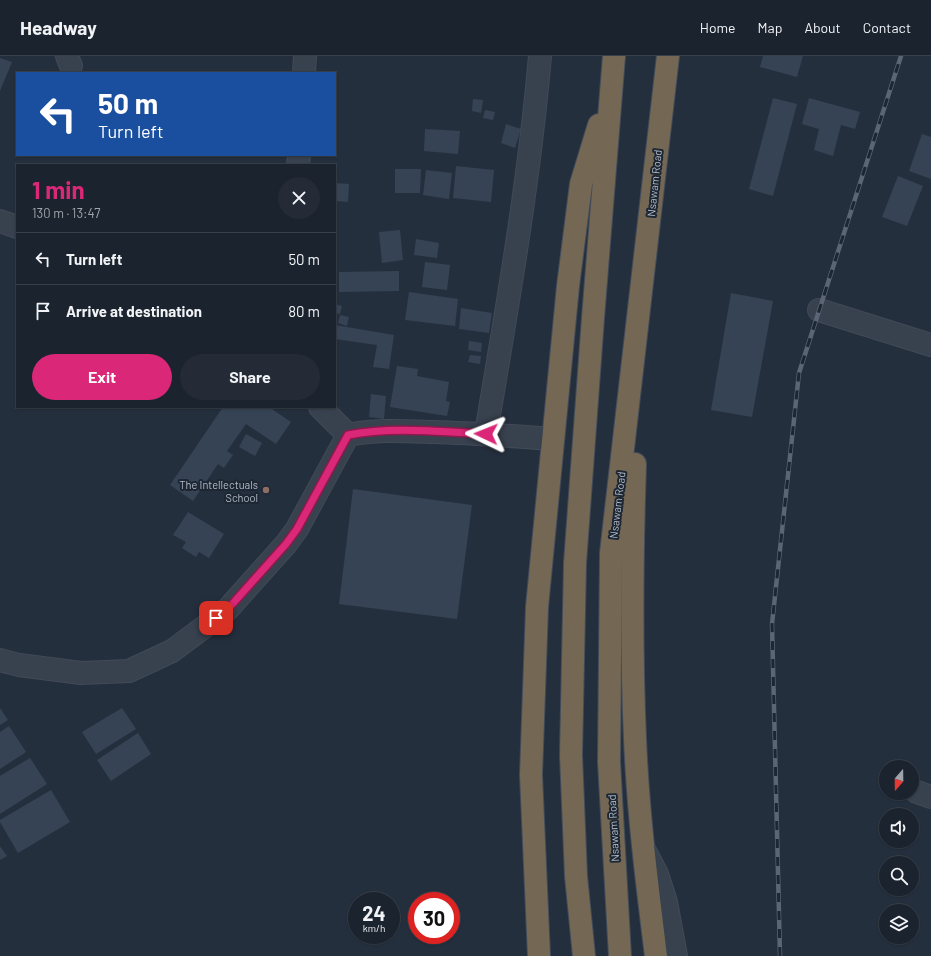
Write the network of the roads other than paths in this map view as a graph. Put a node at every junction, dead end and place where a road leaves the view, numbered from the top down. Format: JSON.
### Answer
{"nodes":[{"id":1,"x":305,"y":56,"type":"edge"},
{"id":2,"x":540,"y":56,"type":"edge"},
{"id":3,"x":614,"y":56,"type":"edge"},
{"id":4,"x":668,"y":56,"type":"edge"},
{"id":5,"x":304,"y":72,"type":"edge"},
{"id":6,"x":612,"y":79,"type":"junction"},
{"id":7,"x":0,"y":221,"type":"edge"},
{"id":8,"x":16,"y":227,"type":"edge"},
{"id":9,"x":819,"y":310,"type":"dead end"},
{"id":10,"x":639,"y":318,"type":"junction"},
{"id":11,"x":931,"y":345,"type":"edge"},
{"id":12,"x":321,"y":408,"type":"edge"},
{"id":13,"x":486,"y":434,"type":"junction"},
{"id":14,"x":348,"y":435,"type":"junction"},
{"id":15,"x":552,"y":439,"type":"junction"},
{"id":16,"x":0,"y":660,"type":"edge"},
{"id":17,"x":643,"y":847,"type":"junction"},
{"id":18,"x":539,"y":956,"type":"edge"},
{"id":19,"x":584,"y":956,"type":"edge"},
{"id":20,"x":620,"y":956,"type":"edge"},
{"id":21,"x":656,"y":956,"type":"edge"},
{"id":22,"x":676,"y":956,"type":"edge"}],
"edges":[{"from":1,"to":5,"type":"street"},
{"from":2,"to":13,"type":"street"},
{"from":3,"to":6,"type":"highway"},
{"from":4,"to":10,"type":"highway","name":"Nsawam Road"},
{"from":6,"to":15,"type":"highway"},
{"from":6,"to":19,"type":"highway"},
{"from":7,"to":8,"type":"street"},
{"from":9,"to":11,"type":"street"},
{"from":10,"to":17,"type":"highway"},
{"from":10,"to":20,"type":"highway","name":"Nsawam Road"},
{"from":12,"to":14,"type":"street"},
{"from":13,"to":14,"type":"street"},
{"from":13,"to":15,"type":"street"},
{"from":14,"to":16,"type":"street"},
{"from":15,"to":18,"type":"highway"},
{"from":17,"to":21,"type":"highway"},
{"from":17,"to":22,"type":"street"}]}
